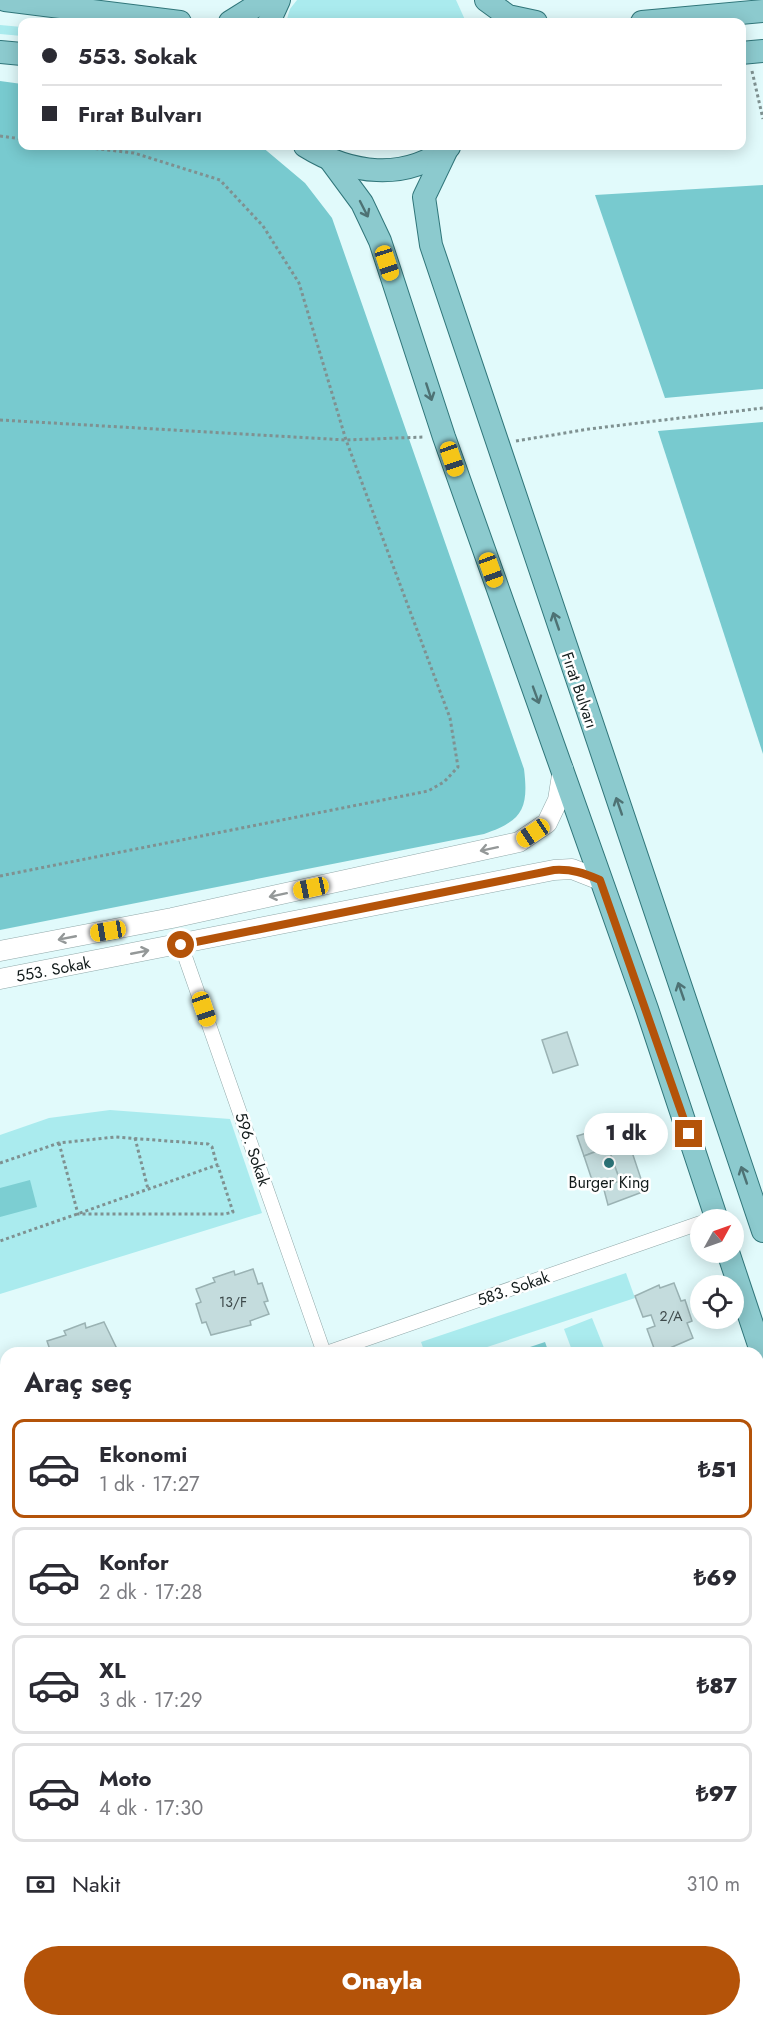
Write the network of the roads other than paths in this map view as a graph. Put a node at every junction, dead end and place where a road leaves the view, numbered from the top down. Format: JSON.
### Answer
{"nodes":[{"id":1,"x":5,"y":0,"type":"edge"},
{"id":2,"x":266,"y":0,"type":"edge"},
{"id":3,"x":279,"y":0,"type":"edge"},
{"id":4,"x":476,"y":0,"type":"edge"},
{"id":5,"x":486,"y":0,"type":"edge"},
{"id":6,"x":763,"y":11,"type":"edge"},
{"id":7,"x":148,"y":18,"type":"edge"},
{"id":8,"x":237,"y":18,"type":"edge"},
{"id":9,"x":271,"y":18,"type":"edge"},
{"id":10,"x":484,"y":18,"type":"edge"},
{"id":11,"x":517,"y":18,"type":"edge"},
{"id":12,"x":686,"y":18,"type":"edge"},
{"id":13,"x":0,"y":52,"type":"edge"},
{"id":14,"x":18,"y":54,"type":"edge"},
{"id":15,"x":312,"y":150,"type":"edge"},
{"id":16,"x":443,"y":150,"type":"edge"},
{"id":17,"x":447,"y":150,"type":"edge"},
{"id":18,"x":331,"y":161,"type":"junction"},
{"id":19,"x":562,"y":769,"type":"junction"},
{"id":20,"x":600,"y":880,"type":"junction"},
{"id":21,"x":181,"y":945,"type":"junction"},
{"id":22,"x":0,"y":951,"type":"edge"},
{"id":23,"x":0,"y":979,"type":"edge"},
{"id":24,"x":707,"y":1209,"type":"edge"},
{"id":25,"x":690,"y":1227,"type":"edge"},
{"id":26,"x":763,"y":1231,"type":"edge"},
{"id":27,"x":732,"y":1263,"type":"edge"},
{"id":28,"x":323,"y":1347,"type":"edge"},
{"id":29,"x":342,"y":1347,"type":"edge"},
{"id":30,"x":760,"y":1347,"type":"edge"}],
"edges":[{"from":1,"to":7,"type":"main road"},
{"from":2,"to":8,"type":"main road"},
{"from":3,"to":9,"type":"main road"},
{"from":4,"to":10,"type":"main road"},
{"from":5,"to":11,"type":"main road"},
{"from":6,"to":12,"type":"main road"},
{"from":13,"to":14,"type":"main road"},
{"from":15,"to":18,"type":"main road"},
{"from":16,"to":18,"type":"main road"},
{"from":26,"to":17,"type":"main road","name":"Fırat Bulvarı","one_way":true},
{"from":18,"to":19,"type":"main road","one_way":true},
{"from":19,"to":20,"type":"main road"},
{"from":19,"to":22,"type":"main road","one_way":true},
{"from":20,"to":21,"type":"main road","name":"553. Sokak"},
{"from":20,"to":24,"type":"main road"},
{"from":23,"to":21,"type":"main road","name":"553. Sokak","one_way":true},
{"from":21,"to":28,"type":"street","name":"596. Sokak"},
{"from":25,"to":29,"type":"street","name":"583. Sokak"},
{"from":27,"to":30,"type":"main road"}]}
